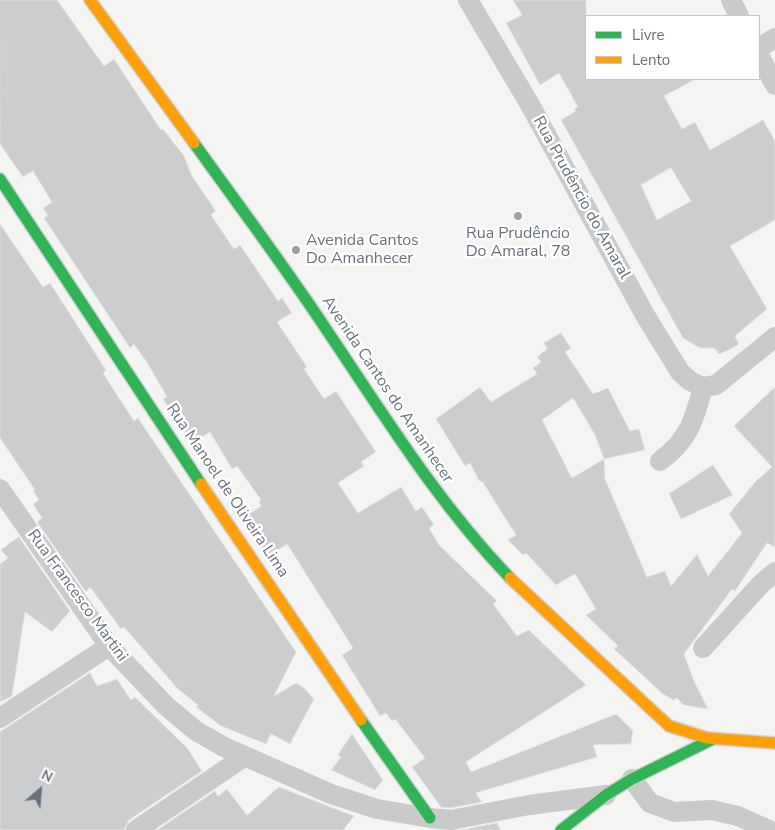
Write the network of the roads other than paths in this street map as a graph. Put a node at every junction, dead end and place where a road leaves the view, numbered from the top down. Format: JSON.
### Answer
{"nodes":[{"id":1,"x":90,"y":0,"type":"edge"},
{"id":2,"x":468,"y":0,"type":"edge"},
{"id":3,"x":731,"y":0,"type":"edge"},
{"id":4,"x":738,"y":15,"type":"edge"},
{"id":5,"x":775,"y":38,"type":"edge"},
{"id":6,"x":760,"y":47,"type":"edge"},
{"id":7,"x":760,"y":57,"type":"edge"},
{"id":8,"x":775,"y":85,"type":"edge"},
{"id":9,"x":0,"y":179,"type":"edge"},
{"id":10,"x":775,"y":336,"type":"edge"},
{"id":11,"x":703,"y":387,"type":"junction"},
{"id":12,"x":660,"y":461,"type":"dead end"},
{"id":13,"x":0,"y":489,"type":"edge"},
{"id":14,"x":775,"y":572,"type":"edge"},
{"id":15,"x":109,"y":646,"type":"junction"},
{"id":16,"x":703,"y":648,"type":"dead end"},
{"id":17,"x":0,"y":718,"type":"edge"},
{"id":18,"x":713,"y":739,"type":"junction"},
{"id":19,"x":775,"y":743,"type":"edge"},
{"id":20,"x":244,"y":757,"type":"junction"},
{"id":21,"x":632,"y":779,"type":"junction"},
{"id":22,"x":606,"y":794,"type":"junction"},
{"id":23,"x":430,"y":818,"type":"junction"},
{"id":24,"x":136,"y":830,"type":"edge"},
{"id":25,"x":561,"y":830,"type":"edge"},
{"id":26,"x":769,"y":830,"type":"edge"}],
"edges":[{"from":1,"to":18,"type":"main road","name":"Avenida Cantos do Amanhecer"},
{"from":2,"to":11,"type":"street","name":"Rua Prudêncio do Amaral"},
{"from":3,"to":4,"type":"street"},
{"from":5,"to":6,"type":"street"},
{"from":7,"to":8,"type":"street"},
{"from":9,"to":23,"type":"main road","name":"Rua Manoel de Oliveira Lima"},
{"from":10,"to":11,"type":"street"},
{"from":11,"to":12,"type":"street"},
{"from":13,"to":15,"type":"street","name":"Rua Francesco Martini"},
{"from":14,"to":16,"type":"street"},
{"from":15,"to":17,"type":"street"},
{"from":15,"to":20,"type":"street","name":"Rua Francesco Martini"},
{"from":18,"to":19,"type":"main road","name":"Avenida Cantos do Amanhecer"},
{"from":18,"to":21,"type":"main road"},
{"from":20,"to":23,"type":"street","name":"Rua Francesco Martini"},
{"from":20,"to":24,"type":"street"},
{"from":21,"to":22,"type":"main road"},
{"from":21,"to":26,"type":"street"},
{"from":22,"to":23,"type":"street","name":"Rua Francesco Martini"},
{"from":22,"to":25,"type":"main road"}]}
